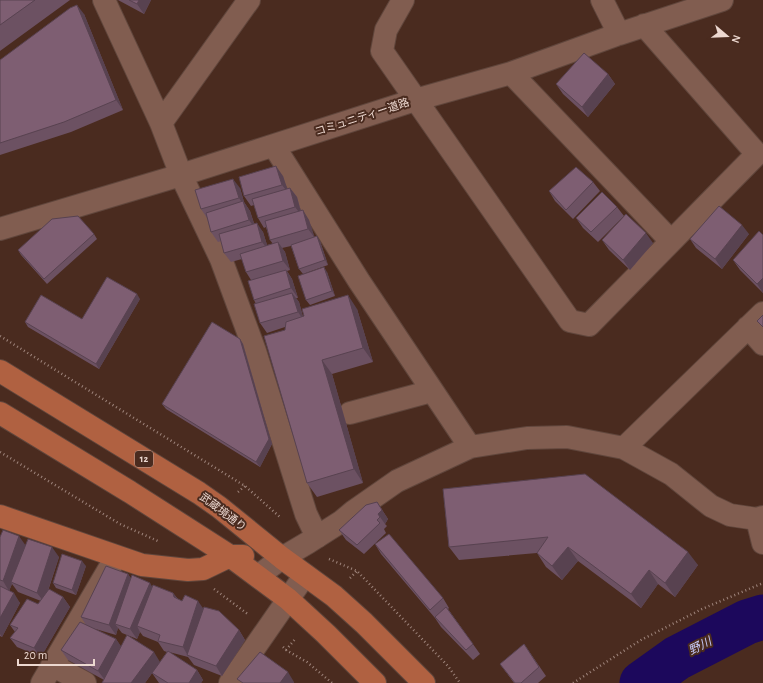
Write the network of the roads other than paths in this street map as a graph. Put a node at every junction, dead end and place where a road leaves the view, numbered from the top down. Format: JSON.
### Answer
{"nodes":[{"id":1,"x":104,"y":0,"type":"edge"},
{"id":2,"x":249,"y":0,"type":"edge"},
{"id":3,"x":403,"y":0,"type":"edge"},
{"id":4,"x":602,"y":0,"type":"edge"},
{"id":5,"x":722,"y":0,"type":"edge"},
{"id":6,"x":644,"y":26,"type":"junction"},
{"id":7,"x":619,"y":34,"type":"junction"},
{"id":8,"x":511,"y":73,"type":"junction"},
{"id":9,"x":415,"y":100,"type":"junction"},
{"id":10,"x":161,"y":123,"type":"junction"},
{"id":11,"x":274,"y":146,"type":"junction"},
{"id":12,"x":181,"y":175,"type":"junction"},
{"id":13,"x":0,"y":229,"type":"edge"},
{"id":14,"x":671,"y":241,"type":"junction"},
{"id":15,"x":755,"y":320,"type":"edge"},
{"id":16,"x":763,"y":344,"type":"edge"},
{"id":17,"x":0,"y":371,"type":"edge"},
{"id":18,"x":432,"y":391,"type":"junction"},
{"id":19,"x":0,"y":413,"type":"edge"},
{"id":20,"x":350,"y":413,"type":"dead end"},
{"id":21,"x":470,"y":447,"type":"junction"},
{"id":22,"x":624,"y":448,"type":"junction"},
{"id":23,"x":760,"y":518,"type":"edge"},
{"id":24,"x":6,"y":524,"type":"edge"},
{"id":25,"x":763,"y":543,"type":"edge"},
{"id":26,"x":321,"y":547,"type":"junction"},
{"id":27,"x":230,"y":556,"type":"junction"},
{"id":28,"x":116,"y":557,"type":"junction"},
{"id":29,"x":282,"y":558,"type":"junction"},
{"id":30,"x":305,"y":575,"type":"junction"},
{"id":31,"x":258,"y":576,"type":"junction"},
{"id":32,"x":288,"y":599,"type":"junction"},
{"id":33,"x":47,"y":674,"type":"edge"},
{"id":34,"x":85,"y":683,"type":"edge"},
{"id":35,"x":230,"y":683,"type":"edge"},
{"id":36,"x":375,"y":683,"type":"edge"},
{"id":37,"x":424,"y":683,"type":"edge"}],
"edges":[{"from":1,"to":10,"type":"street"},
{"from":2,"to":10,"type":"street"},
{"from":3,"to":9,"type":"street"},
{"from":4,"to":7,"type":"street"},
{"from":5,"to":6,"type":"street","name":"コミュニティー道路"},
{"from":6,"to":7,"type":"street","name":"コミュニティー道路"},
{"from":6,"to":14,"type":"street"},
{"from":7,"to":8,"type":"street","name":"コミュニティー道路"},
{"from":8,"to":9,"type":"street","name":"コミュニティー道路"},
{"from":8,"to":14,"type":"street"},
{"from":9,"to":11,"type":"street","name":"コミュニティー道路"},
{"from":9,"to":14,"type":"street"},
{"from":10,"to":12,"type":"street"},
{"from":11,"to":12,"type":"street","name":"コミュニティー道路"},
{"from":11,"to":18,"type":"street"},
{"from":12,"to":13,"type":"street","name":"コミュニティー道路"},
{"from":12,"to":26,"type":"street"},
{"from":15,"to":16,"type":"street"},
{"from":15,"to":22,"type":"street"},
{"from":17,"to":29,"type":"main road","name":"武蔵境通り","number":"12"},
{"from":18,"to":20,"type":"street"},
{"from":18,"to":21,"type":"street"},
{"from":19,"to":27,"type":"main road"},
{"from":21,"to":22,"type":"street"},
{"from":21,"to":26,"type":"street"},
{"from":22,"to":23,"type":"street"},
{"from":23,"to":25,"type":"street"},
{"from":24,"to":28,"type":"main road"},
{"from":26,"to":29,"type":"street"},
{"from":27,"to":28,"type":"main road"},
{"from":27,"to":29,"type":"main road"},
{"from":27,"to":31,"type":"main road"},
{"from":28,"to":33,"type":"street"},
{"from":29,"to":30,"type":"main road","name":"武蔵境通り","number":"12"},
{"from":29,"to":31,"type":"street"},
{"from":30,"to":32,"type":"street"},
{"from":30,"to":37,"type":"main road","name":"武蔵境通り","number":"12"},
{"from":31,"to":32,"type":"main road"},
{"from":32,"to":35,"type":"street"},
{"from":32,"to":36,"type":"main road"},
{"from":33,"to":34,"type":"street"}]}
